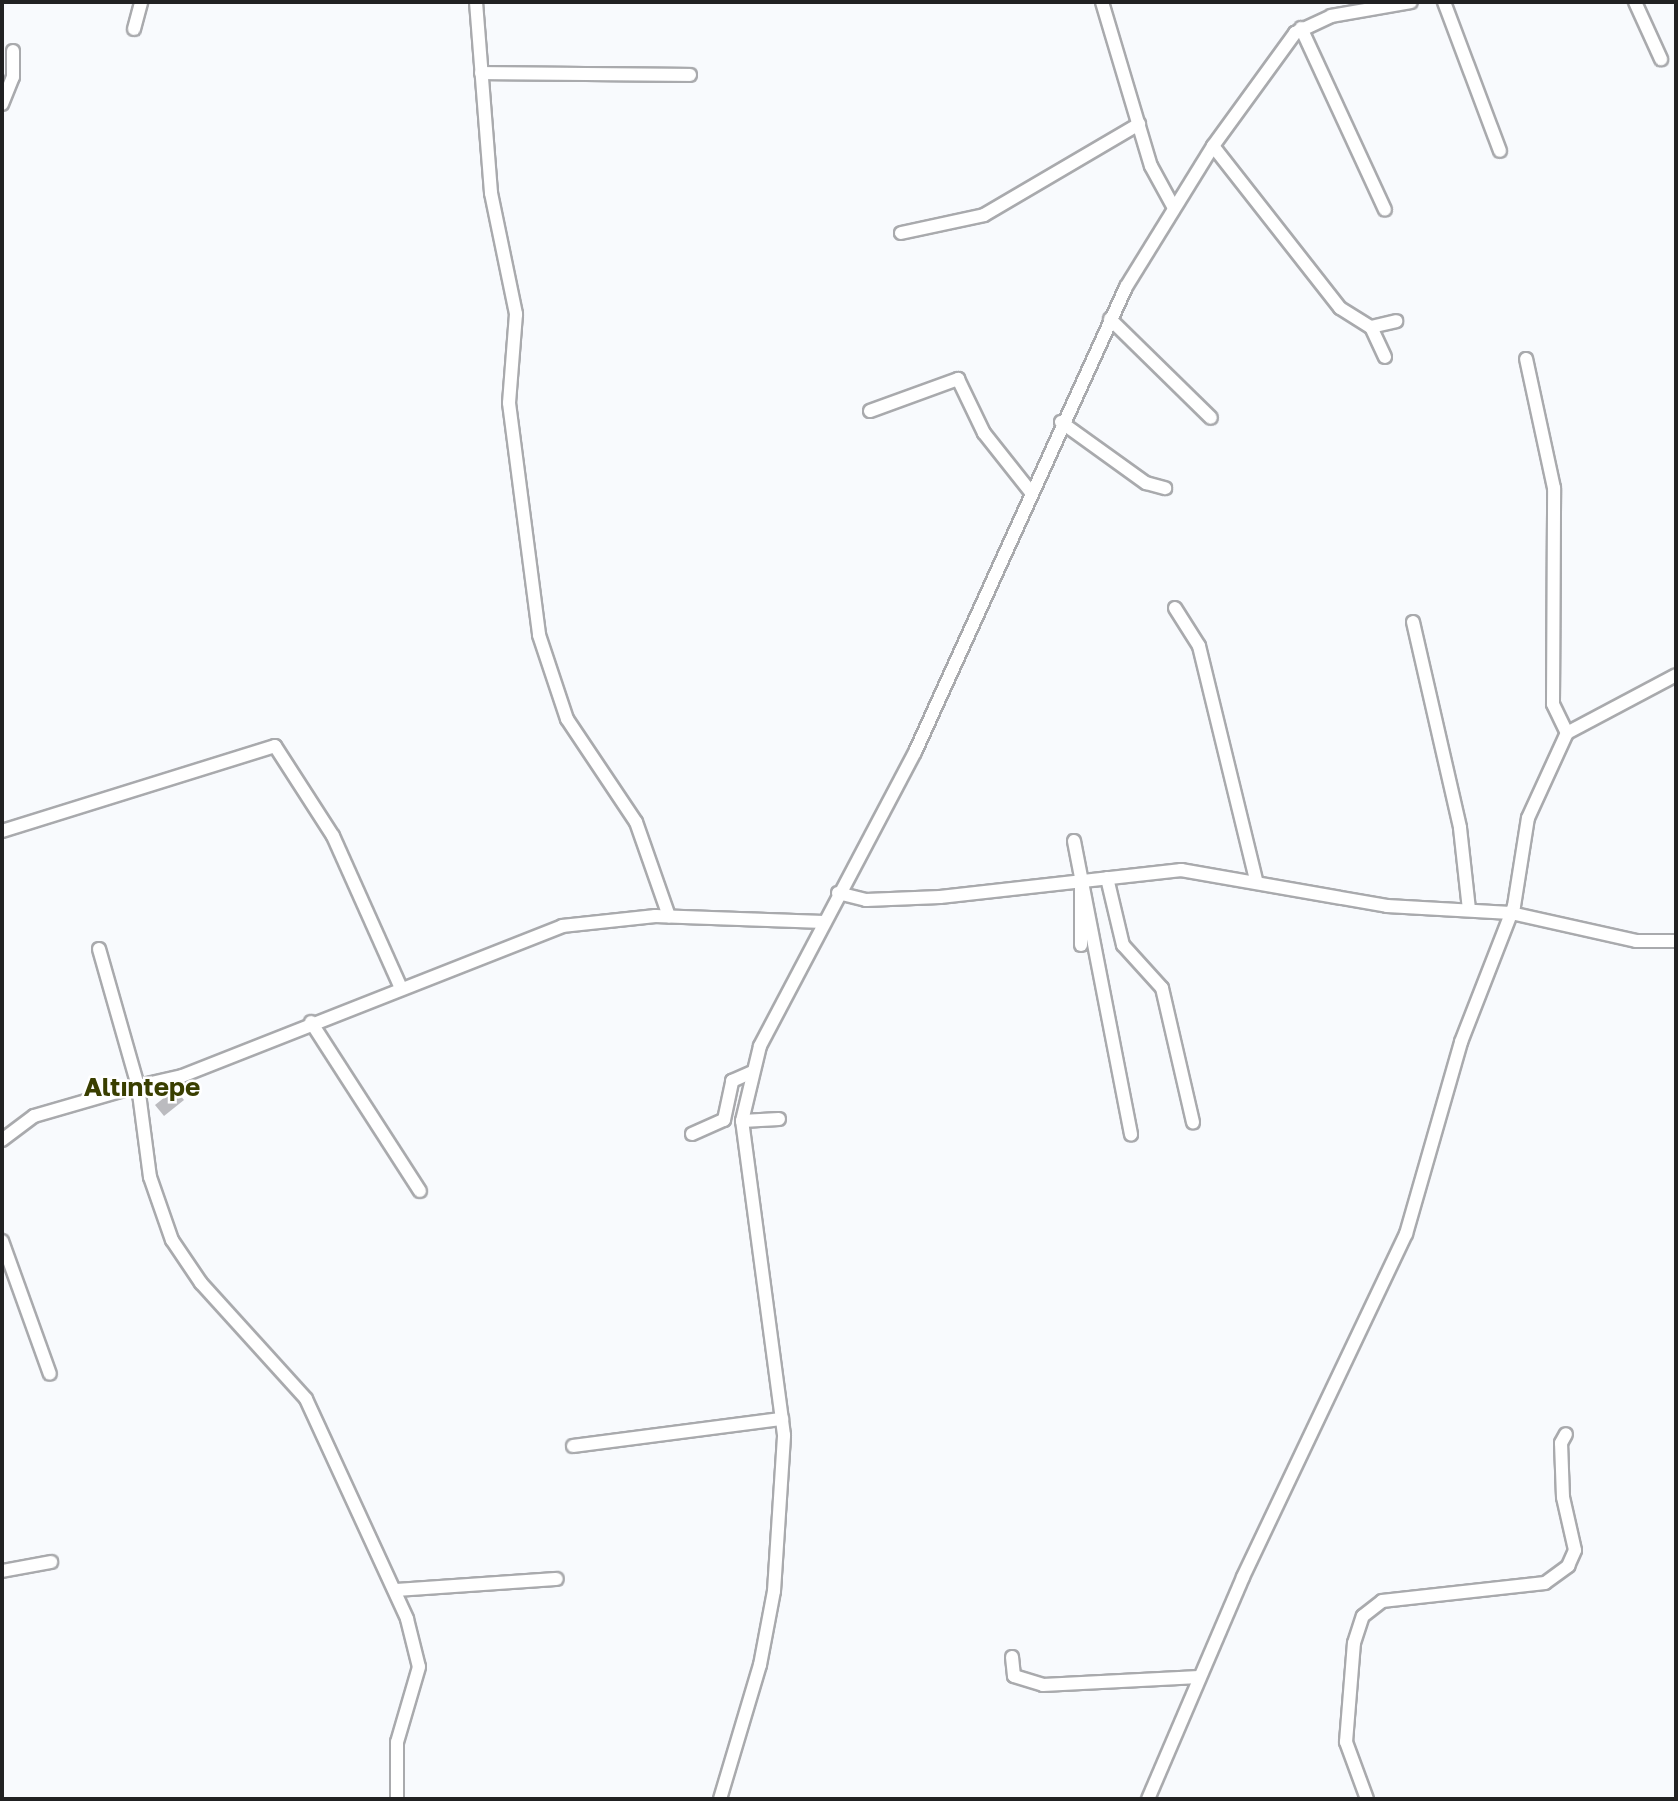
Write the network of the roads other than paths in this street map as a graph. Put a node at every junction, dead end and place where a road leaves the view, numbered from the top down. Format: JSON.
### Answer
{"nodes":[{"id":1,"x":141,"y":2,"type":"edge"},
{"id":2,"x":475,"y":2,"type":"edge"},
{"id":3,"x":1102,"y":2,"type":"edge"},
{"id":4,"x":1411,"y":2,"type":"edge"},
{"id":5,"x":1444,"y":2,"type":"edge"},
{"id":6,"x":1635,"y":2,"type":"edge"},
{"id":7,"x":1301,"y":28,"type":"junction"},
{"id":8,"x":134,"y":29,"type":"dead end"},
{"id":9,"x":13,"y":51,"type":"dead end"},
{"id":10,"x":1661,"y":59,"type":"dead end"},
{"id":11,"x":481,"y":73,"type":"junction"},
{"id":12,"x":690,"y":75,"type":"dead end"},
{"id":13,"x":2,"y":104,"type":"edge"},
{"id":14,"x":1139,"y":124,"type":"junction"},
{"id":15,"x":1213,"y":146,"type":"junction"},
{"id":16,"x":1500,"y":151,"type":"dead end"},
{"id":17,"x":1174,"y":208,"type":"junction"},
{"id":18,"x":1385,"y":210,"type":"dead end"},
{"id":19,"x":901,"y":233,"type":"dead end"},
{"id":20,"x":1110,"y":319,"type":"junction"},
{"id":21,"x":1396,"y":321,"type":"dead end"},
{"id":22,"x":1371,"y":327,"type":"junction"},
{"id":23,"x":1385,"y":357,"type":"dead end"},
{"id":24,"x":1526,"y":359,"type":"dead end"},
{"id":25,"x":870,"y":411,"type":"dead end"},
{"id":26,"x":1211,"y":418,"type":"dead end"},
{"id":27,"x":1061,"y":422,"type":"junction"},
{"id":28,"x":1165,"y":488,"type":"dead end"},
{"id":29,"x":1030,"y":491,"type":"junction"},
{"id":30,"x":1175,"y":608,"type":"dead end"},
{"id":31,"x":1413,"y":622,"type":"dead end"},
{"id":32,"x":1676,"y":675,"type":"edge"},
{"id":33,"x":1567,"y":733,"type":"junction"},
{"id":34,"x":2,"y":831,"type":"edge"},
{"id":35,"x":1074,"y":841,"type":"dead end"},
{"id":36,"x":1107,"y":878,"type":"junction"},
{"id":37,"x":1256,"y":879,"type":"junction"},
{"id":38,"x":1082,"y":880,"type":"junction"},
{"id":39,"x":838,"y":893,"type":"junction"},
{"id":40,"x":1469,"y":909,"type":"junction"},
{"id":41,"x":1511,"y":913,"type":"junction"},
{"id":42,"x":669,"y":916,"type":"junction"},
{"id":43,"x":824,"y":922,"type":"junction"},
{"id":44,"x":1676,"y":941,"type":"edge"},
{"id":45,"x":1082,"y":945,"type":"dead end"},
{"id":46,"x":99,"y":949,"type":"dead end"},
{"id":47,"x":400,"y":986,"type":"junction"},
{"id":48,"x":311,"y":1022,"type":"junction"},
{"id":49,"x":750,"y":1073,"type":"junction"},
{"id":50,"x":138,"y":1086,"type":"junction"},
{"id":51,"x":779,"y":1119,"type":"dead end"},
{"id":52,"x":742,"y":1121,"type":"junction"},
{"id":53,"x":1194,"y":1122,"type":"dead end"},
{"id":54,"x":692,"y":1133,"type":"dead end"},
{"id":55,"x":1131,"y":1135,"type":"dead end"},
{"id":56,"x":2,"y":1140,"type":"edge"},
{"id":57,"x":420,"y":1191,"type":"dead end"},
{"id":58,"x":2,"y":1241,"type":"edge"},
{"id":59,"x":50,"y":1374,"type":"dead end"},
{"id":60,"x":782,"y":1419,"type":"junction"},
{"id":61,"x":1566,"y":1434,"type":"dead end"},
{"id":62,"x":573,"y":1446,"type":"dead end"},
{"id":63,"x":51,"y":1562,"type":"dead end"},
{"id":64,"x":2,"y":1571,"type":"edge"},
{"id":65,"x":556,"y":1578,"type":"dead end"},
{"id":66,"x":395,"y":1590,"type":"junction"},
{"id":67,"x":1012,"y":1657,"type":"dead end"},
{"id":68,"x":1199,"y":1677,"type":"junction"},
{"id":69,"x":397,"y":1799,"type":"edge"},
{"id":70,"x":720,"y":1799,"type":"edge"},
{"id":71,"x":1148,"y":1799,"type":"edge"},
{"id":72,"x":1367,"y":1799,"type":"edge"}],
"edges":[{"from":1,"to":8,"type":"street"},
{"from":2,"to":11,"type":"street"},
{"from":3,"to":14,"type":"street"},
{"from":4,"to":7,"type":"street"},
{"from":5,"to":16,"type":"street"},
{"from":6,"to":10,"type":"street"},
{"from":7,"to":15,"type":"street"},
{"from":7,"to":18,"type":"street"},
{"from":9,"to":13,"type":"street"},
{"from":11,"to":12,"type":"street"},
{"from":11,"to":42,"type":"street"},
{"from":14,"to":17,"type":"street"},
{"from":14,"to":19,"type":"street"},
{"from":15,"to":17,"type":"street"},
{"from":15,"to":22,"type":"street"},
{"from":17,"to":20,"type":"street"},
{"from":20,"to":26,"type":"street"},
{"from":20,"to":27,"type":"street"},
{"from":21,"to":22,"type":"street"},
{"from":22,"to":23,"type":"street"},
{"from":24,"to":33,"type":"street"},
{"from":25,"to":29,"type":"street"},
{"from":27,"to":28,"type":"street"},
{"from":27,"to":29,"type":"street"},
{"from":29,"to":39,"type":"street"},
{"from":30,"to":37,"type":"street"},
{"from":31,"to":40,"type":"street"},
{"from":32,"to":33,"type":"street"},
{"from":33,"to":41,"type":"street"},
{"from":34,"to":47,"type":"street"},
{"from":35,"to":38,"type":"street"},
{"from":36,"to":37,"type":"street"},
{"from":36,"to":38,"type":"street"},
{"from":36,"to":53,"type":"street"},
{"from":37,"to":40,"type":"street"},
{"from":38,"to":39,"type":"street"},
{"from":38,"to":45,"type":"street"},
{"from":38,"to":55,"type":"street"},
{"from":39,"to":43,"type":"street"},
{"from":40,"to":41,"type":"street"},
{"from":41,"to":44,"type":"street"},
{"from":41,"to":68,"type":"street"},
{"from":42,"to":43,"type":"street"},
{"from":42,"to":47,"type":"street"},
{"from":43,"to":49,"type":"street"},
{"from":46,"to":50,"type":"street"},
{"from":47,"to":48,"type":"street"},
{"from":48,"to":50,"type":"street"},
{"from":48,"to":57,"type":"street"},
{"from":49,"to":52,"type":"street"},
{"from":49,"to":54,"type":"street"},
{"from":50,"to":56,"type":"street"},
{"from":50,"to":66,"type":"street"},
{"from":51,"to":52,"type":"street"},
{"from":52,"to":60,"type":"street"},
{"from":58,"to":59,"type":"street"},
{"from":60,"to":62,"type":"street"},
{"from":60,"to":70,"type":"street"},
{"from":61,"to":72,"type":"street"},
{"from":63,"to":64,"type":"street"},
{"from":65,"to":66,"type":"street"},
{"from":66,"to":69,"type":"street"},
{"from":67,"to":68,"type":"street"},
{"from":68,"to":71,"type":"street"}]}
